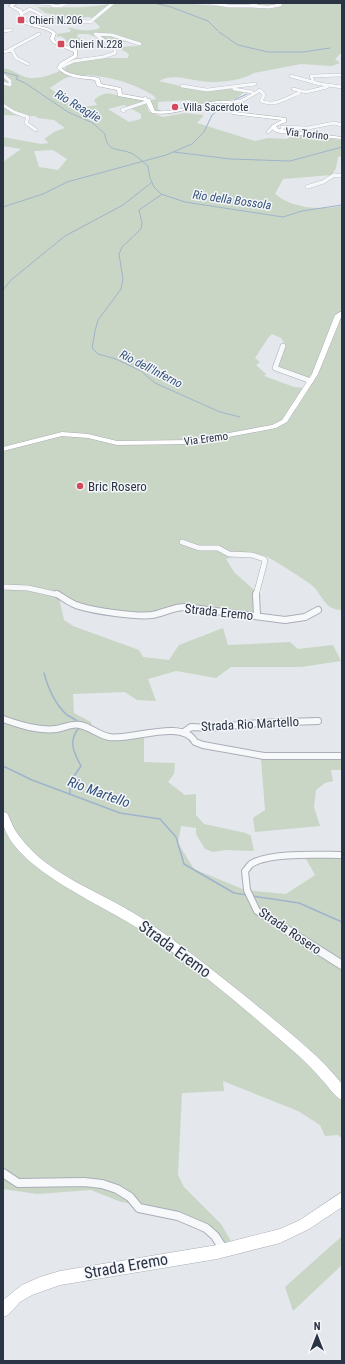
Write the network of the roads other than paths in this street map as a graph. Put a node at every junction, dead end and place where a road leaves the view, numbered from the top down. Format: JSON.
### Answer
{"nodes":[{"id":1,"x":16,"y":3,"type":"edge"},
{"id":2,"x":36,"y":3,"type":"edge"},
{"id":3,"x":67,"y":3,"type":"edge"},
{"id":4,"x":113,"y":3,"type":"edge"},
{"id":5,"x":210,"y":3,"type":"edge"},
{"id":6,"x":257,"y":3,"type":"edge"},
{"id":7,"x":281,"y":3,"type":"edge"},
{"id":8,"x":250,"y":6,"type":"junction"},
{"id":9,"x":23,"y":13,"type":"junction"},
{"id":10,"x":48,"y":19,"type":"dead end"},
{"id":11,"x":66,"y":20,"type":"dead end"},
{"id":12,"x":11,"y":30,"type":"dead end"},
{"id":13,"x":3,"y":31,"type":"edge"},
{"id":14,"x":40,"y":34,"type":"dead end"},
{"id":15,"x":140,"y":44,"type":"dead end"},
{"id":16,"x":9,"y":50,"type":"junction"},
{"id":17,"x":3,"y":52,"type":"edge"},
{"id":18,"x":28,"y":64,"type":"dead end"},
{"id":19,"x":59,"y":68,"type":"junction"},
{"id":20,"x":306,"y":73,"type":"dead end"},
{"id":21,"x":3,"y":75,"type":"edge"},
{"id":22,"x":342,"y":75,"type":"edge"},
{"id":23,"x":291,"y":76,"type":"dead end"},
{"id":24,"x":311,"y":76,"type":"junction"},
{"id":25,"x":314,"y":82,"type":"junction"},
{"id":26,"x":3,"y":83,"type":"edge"},
{"id":27,"x":255,"y":84,"type":"dead end"},
{"id":28,"x":182,"y":86,"type":"dead end"},
{"id":29,"x":331,"y":86,"type":"junction"},
{"id":30,"x":342,"y":87,"type":"edge"},
{"id":31,"x":226,"y":88,"type":"junction"},
{"id":32,"x":293,"y":89,"type":"dead end"},
{"id":33,"x":299,"y":93,"type":"junction"},
{"id":34,"x":254,"y":94,"type":"junction"},
{"id":35,"x":145,"y":98,"type":"junction"},
{"id":36,"x":233,"y":102,"type":"junction"},
{"id":37,"x":3,"y":105,"type":"edge"},
{"id":38,"x":124,"y":111,"type":"dead end"},
{"id":39,"x":342,"y":125,"type":"edge"},
{"id":40,"x":273,"y":127,"type":"junction"},
{"id":41,"x":36,"y":130,"type":"dead end"},
{"id":42,"x":268,"y":132,"type":"dead end"},
{"id":43,"x":282,"y":132,"type":"junction"},
{"id":44,"x":342,"y":138,"type":"edge"},
{"id":45,"x":342,"y":176,"type":"edge"},
{"id":46,"x":307,"y":187,"type":"dead end"},
{"id":47,"x":342,"y":313,"type":"edge"},
{"id":48,"x":283,"y":346,"type":"dead end"},
{"id":49,"x":311,"y":380,"type":"junction"},
{"id":50,"x":3,"y":449,"type":"edge"},
{"id":51,"x":182,"y":542,"type":"dead end"},
{"id":52,"x":3,"y":587,"type":"edge"},
{"id":53,"x":318,"y":610,"type":"dead end"},
{"id":54,"x":257,"y":616,"type":"junction"},
{"id":55,"x":3,"y":719,"type":"edge"},
{"id":56,"x":318,"y":721,"type":"dead end"},
{"id":57,"x":184,"y":732,"type":"junction"},
{"id":58,"x":342,"y":756,"type":"edge"},
{"id":59,"x":3,"y":816,"type":"edge"},
{"id":60,"x":342,"y":855,"type":"edge"},
{"id":61,"x":342,"y":965,"type":"edge"},
{"id":62,"x":342,"y":1094,"type":"edge"},
{"id":63,"x":3,"y":1173,"type":"edge"},
{"id":64,"x":342,"y":1199,"type":"edge"},
{"id":65,"x":224,"y":1250,"type":"junction"},
{"id":66,"x":3,"y":1310,"type":"edge"}],
"edges":[{"from":1,"to":9,"type":"main road"},
{"from":2,"to":3,"type":"street"},
{"from":4,"to":11,"type":"street"},
{"from":5,"to":8,"type":"street"},
{"from":6,"to":8,"type":"street"},
{"from":7,"to":8,"type":"street"},
{"from":9,"to":10,"type":"street"},
{"from":9,"to":19,"type":"main road"},
{"from":12,"to":13,"type":"street"},
{"from":14,"to":16,"type":"street"},
{"from":15,"to":19,"type":"street"},
{"from":16,"to":17,"type":"street"},
{"from":16,"to":18,"type":"street"},
{"from":19,"to":35,"type":"main road"},
{"from":20,"to":24,"type":"street"},
{"from":21,"to":26,"type":"street"},
{"from":22,"to":24,"type":"street"},
{"from":23,"to":25,"type":"street"},
{"from":24,"to":25,"type":"street"},
{"from":25,"to":29,"type":"street"},
{"from":27,"to":31,"type":"street"},
{"from":28,"to":31,"type":"street"},
{"from":29,"to":30,"type":"street"},
{"from":29,"to":33,"type":"street"},
{"from":31,"to":34,"type":"street"},
{"from":32,"to":33,"type":"street"},
{"from":33,"to":34,"type":"street"},
{"from":34,"to":36,"type":"street"},
{"from":35,"to":36,"type":"main road"},
{"from":35,"to":38,"type":"street"},
{"from":36,"to":40,"type":"main road","name":"Via Torino"},
{"from":37,"to":41,"type":"street"},
{"from":39,"to":43,"type":"street"},
{"from":40,"to":42,"type":"street","name":"Via Torino"},
{"from":40,"to":43,"type":"main road","name":"Via Torino"},
{"from":43,"to":44,"type":"main road","name":"Via Torino"},
{"from":45,"to":46,"type":"street"},
{"from":47,"to":49,"type":"main road","name":"Via Eremo"},
{"from":48,"to":49,"type":"street"},
{"from":49,"to":50,"type":"main road","name":"Via Eremo"},
{"from":51,"to":54,"type":"street"},
{"from":52,"to":54,"type":"street","name":"Strada Eremo"},
{"from":53,"to":54,"type":"street","name":"Strada Eremo"},
{"from":55,"to":57,"type":"street","name":"Strada Rio Martello"},
{"from":56,"to":57,"type":"street","name":"Strada Rio Martello"},
{"from":57,"to":58,"type":"street","name":"Strada Rio Martello"},
{"from":59,"to":62,"type":"main road","name":"Strada Eremo"},
{"from":60,"to":61,"type":"street","name":"Strada Rosero"},
{"from":63,"to":65,"type":"street"},
{"from":64,"to":65,"type":"main road","name":"Strada Eremo"},
{"from":65,"to":66,"type":"main road","name":"Strada Eremo"}]}
